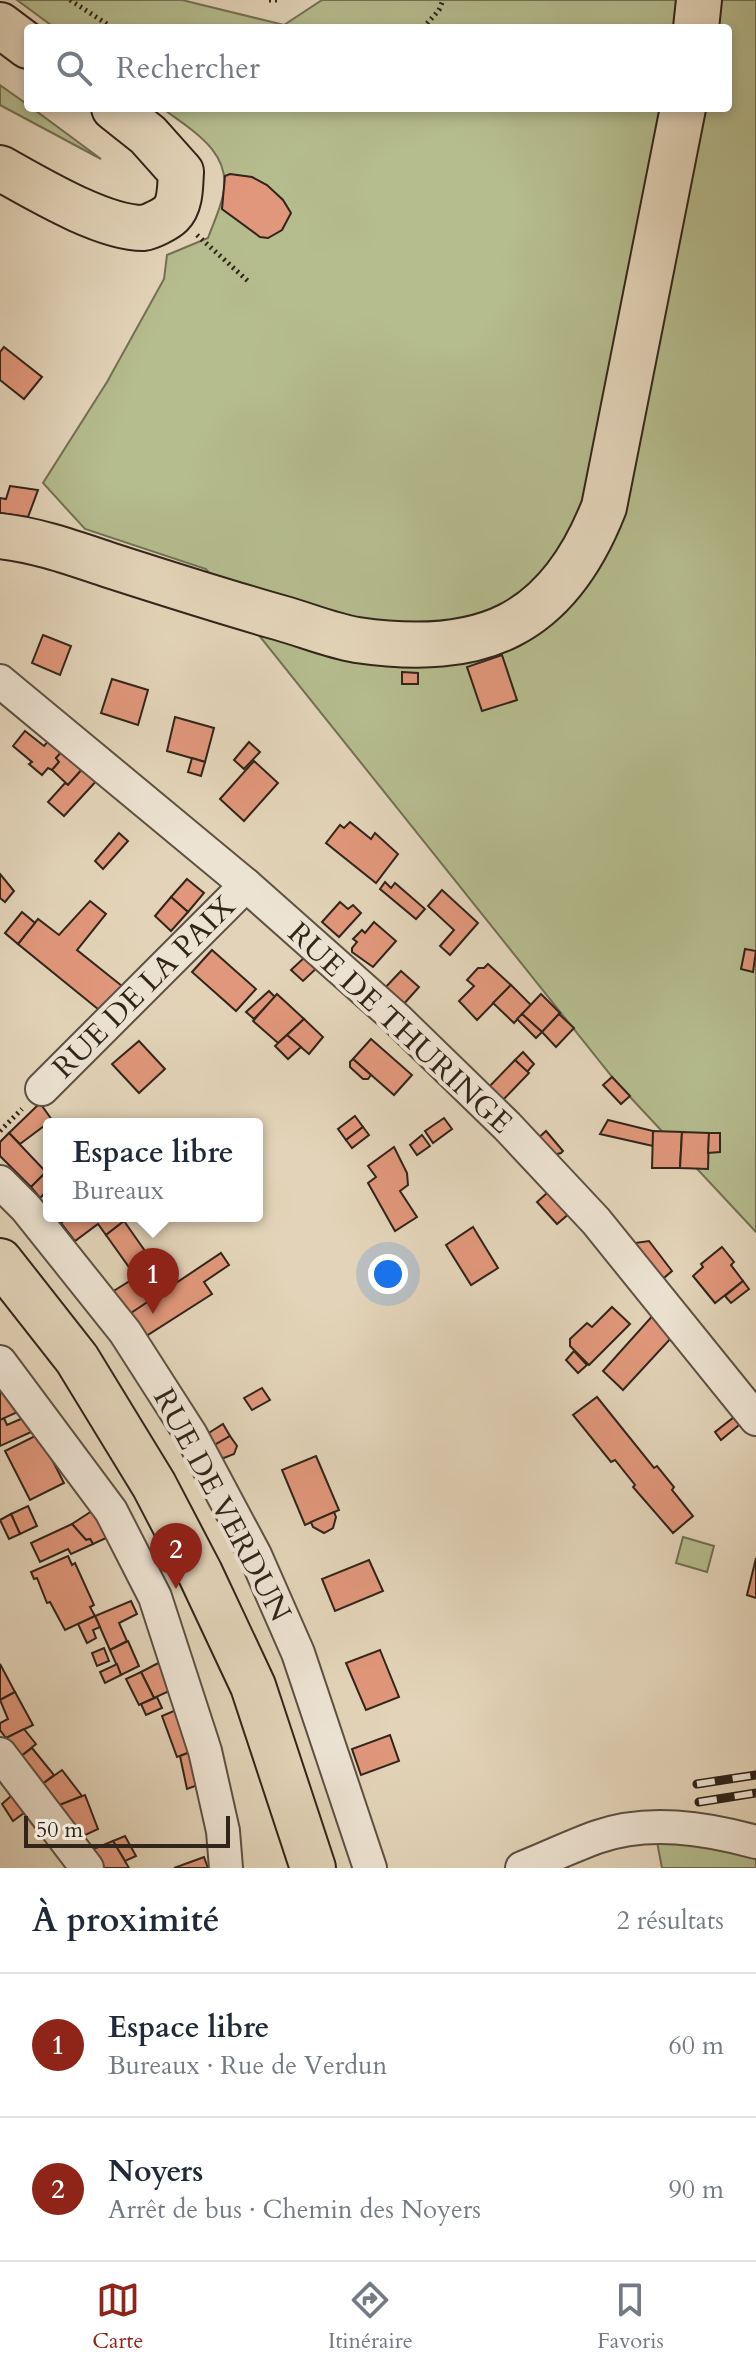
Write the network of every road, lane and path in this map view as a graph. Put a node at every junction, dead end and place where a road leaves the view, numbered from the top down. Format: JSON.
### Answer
{"nodes":[{"id":1,"x":70,"y":0,"type":"edge"},
{"id":2,"x":269,"y":0,"type":"edge"},
{"id":3,"x":281,"y":0,"type":"edge"},
{"id":4,"x":443,"y":0,"type":"edge"},
{"id":5,"x":699,"y":0,"type":"edge"},
{"id":6,"x":107,"y":24,"type":"edge"},
{"id":7,"x":427,"y":24,"type":"edge"},
{"id":8,"x":696,"y":24,"type":"edge"},
{"id":9,"x":0,"y":25,"type":"edge"},
{"id":10,"x":24,"y":43,"type":"edge"},
{"id":11,"x":119,"y":112,"type":"edge"},
{"id":12,"x":682,"y":112,"type":"edge"},
{"id":13,"x":0,"y":168,"type":"edge"},
{"id":14,"x":171,"y":214,"type":"junction"},
{"id":15,"x":249,"y":282,"type":"dead end"},
{"id":16,"x":0,"y":536,"type":"edge"},
{"id":17,"x":0,"y":681,"type":"edge"},
{"id":18,"x":246,"y":885,"type":"junction"},
{"id":19,"x":42,"y":1089,"type":"dead end"},
{"id":20,"x":0,"y":1182,"type":"edge"},
{"id":21,"x":0,"y":1261,"type":"edge"},
{"id":22,"x":0,"y":1362,"type":"edge"},
{"id":23,"x":756,"y":1419,"type":"edge"},
{"id":24,"x":154,"y":1485,"type":"junction"},
{"id":25,"x":111,"y":1511,"type":"junction"},
{"id":26,"x":0,"y":1754,"type":"edge"},
{"id":27,"x":756,"y":1842,"type":"edge"},
{"id":28,"x":87,"y":1868,"type":"edge"},
{"id":29,"x":226,"y":1868,"type":"edge"},
{"id":30,"x":313,"y":1868,"type":"edge"},
{"id":31,"x":370,"y":1868,"type":"edge"},
{"id":32,"x":522,"y":1868,"type":"edge"}],
"edges":[{"from":1,"to":6,"type":"path"},
{"from":2,"to":3,"type":"path"},
{"from":4,"to":7,"type":"path"},
{"from":5,"to":8,"type":"main road"},
{"from":9,"to":10,"type":"main road"},
{"from":11,"to":14,"type":"main road"},
{"from":12,"to":16,"type":"main road"},
{"from":13,"to":14,"type":"main road"},
{"from":14,"to":15,"type":"path"},
{"from":17,"to":18,"type":"street","name":"RUE DE THURINGE"},
{"from":18,"to":19,"type":"street","name":"RUE DE LA PAIX"},
{"from":18,"to":23,"type":"street","name":"RUE DE THURINGE"},
{"from":20,"to":31,"type":"street","name":"RUE DE VERDUN"},
{"from":21,"to":24,"type":"main road"},
{"from":22,"to":25,"type":"street"},
{"from":24,"to":25,"type":"street"},
{"from":24,"to":30,"type":"main road"},
{"from":25,"to":29,"type":"street"},
{"from":26,"to":28,"type":"street"},
{"from":27,"to":32,"type":"street"}]}
